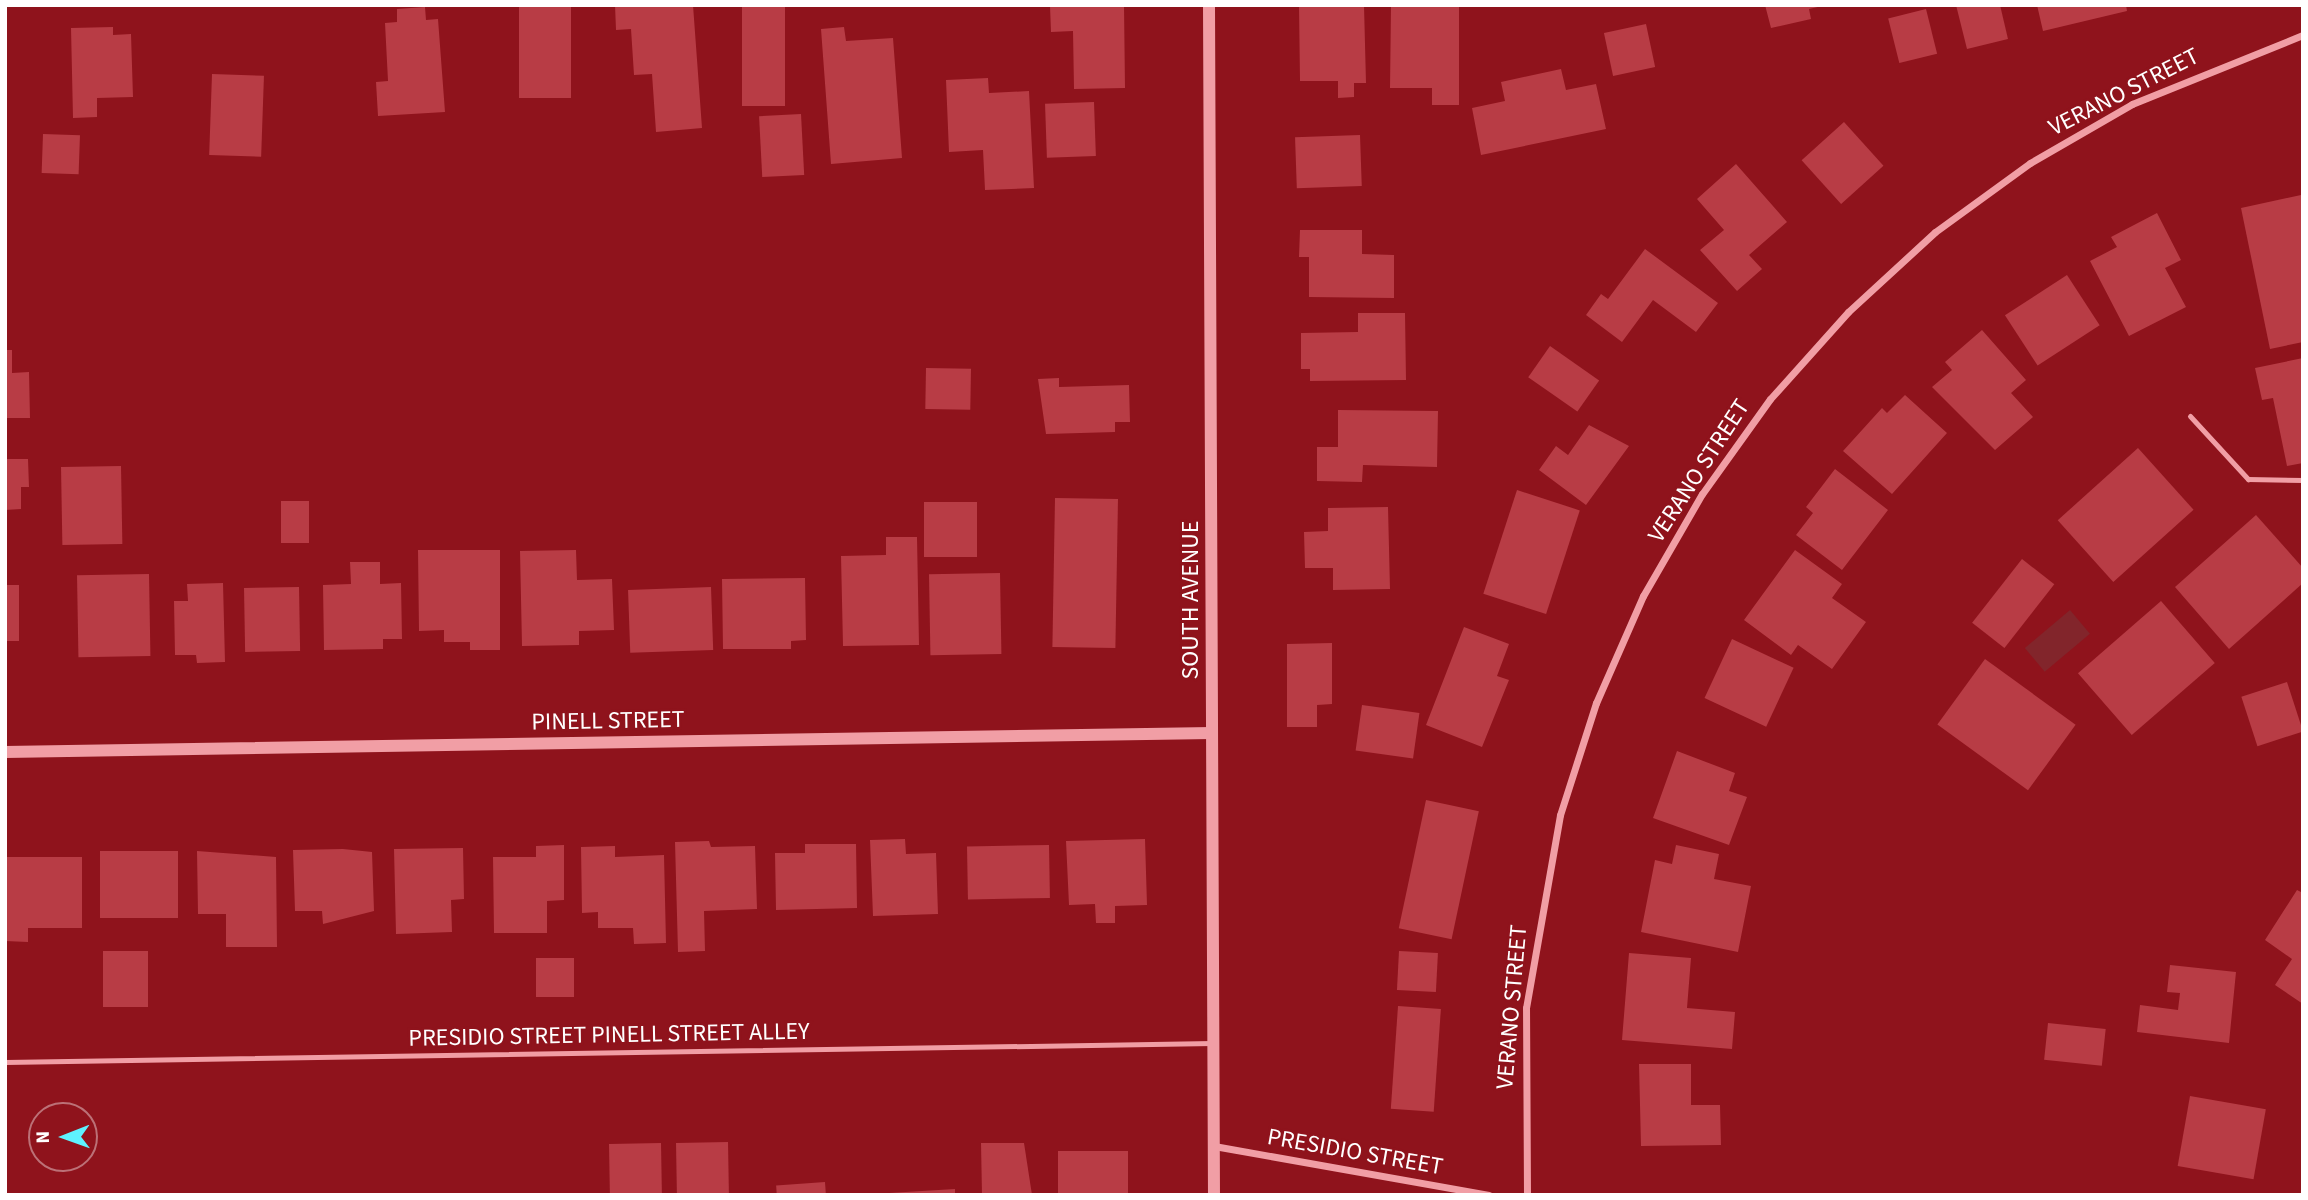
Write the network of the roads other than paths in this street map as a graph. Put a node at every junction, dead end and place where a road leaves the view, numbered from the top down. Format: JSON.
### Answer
{"nodes":[{"id":1,"x":1209,"y":5,"type":"edge"},
{"id":2,"x":2303,"y":35,"type":"edge"},
{"id":3,"x":2190,"y":416,"type":"dead end"},
{"id":4,"x":2303,"y":480,"type":"edge"},
{"id":5,"x":1212,"y":733,"type":"junction"},
{"id":6,"x":5,"y":752,"type":"edge"},
{"id":7,"x":1213,"y":1043,"type":"junction"},
{"id":8,"x":5,"y":1062,"type":"edge"},
{"id":9,"x":1214,"y":1146,"type":"junction"},
{"id":10,"x":1214,"y":1195,"type":"edge"},
{"id":11,"x":1489,"y":1195,"type":"edge"},
{"id":12,"x":1527,"y":1195,"type":"edge"}],
"edges":[{"from":1,"to":5,"type":"street","name":"SOUTH AVENUE"},
{"from":2,"to":12,"type":"street","name":"VERANO STREET"},
{"from":3,"to":4,"type":"lane"},
{"from":5,"to":6,"type":"street","name":"PINELL STREET"},
{"from":5,"to":7,"type":"street","name":"SOUTH AVENUE"},
{"from":7,"to":8,"type":"lane","name":"PRESIDIO STREET PINELL STREET ALLEY"},
{"from":7,"to":9,"type":"street","name":"SOUTH AVENUE"},
{"from":9,"to":10,"type":"street","name":"SOUTH AVENUE"},
{"from":9,"to":11,"type":"street","name":"PRESIDIO STREET"}]}
